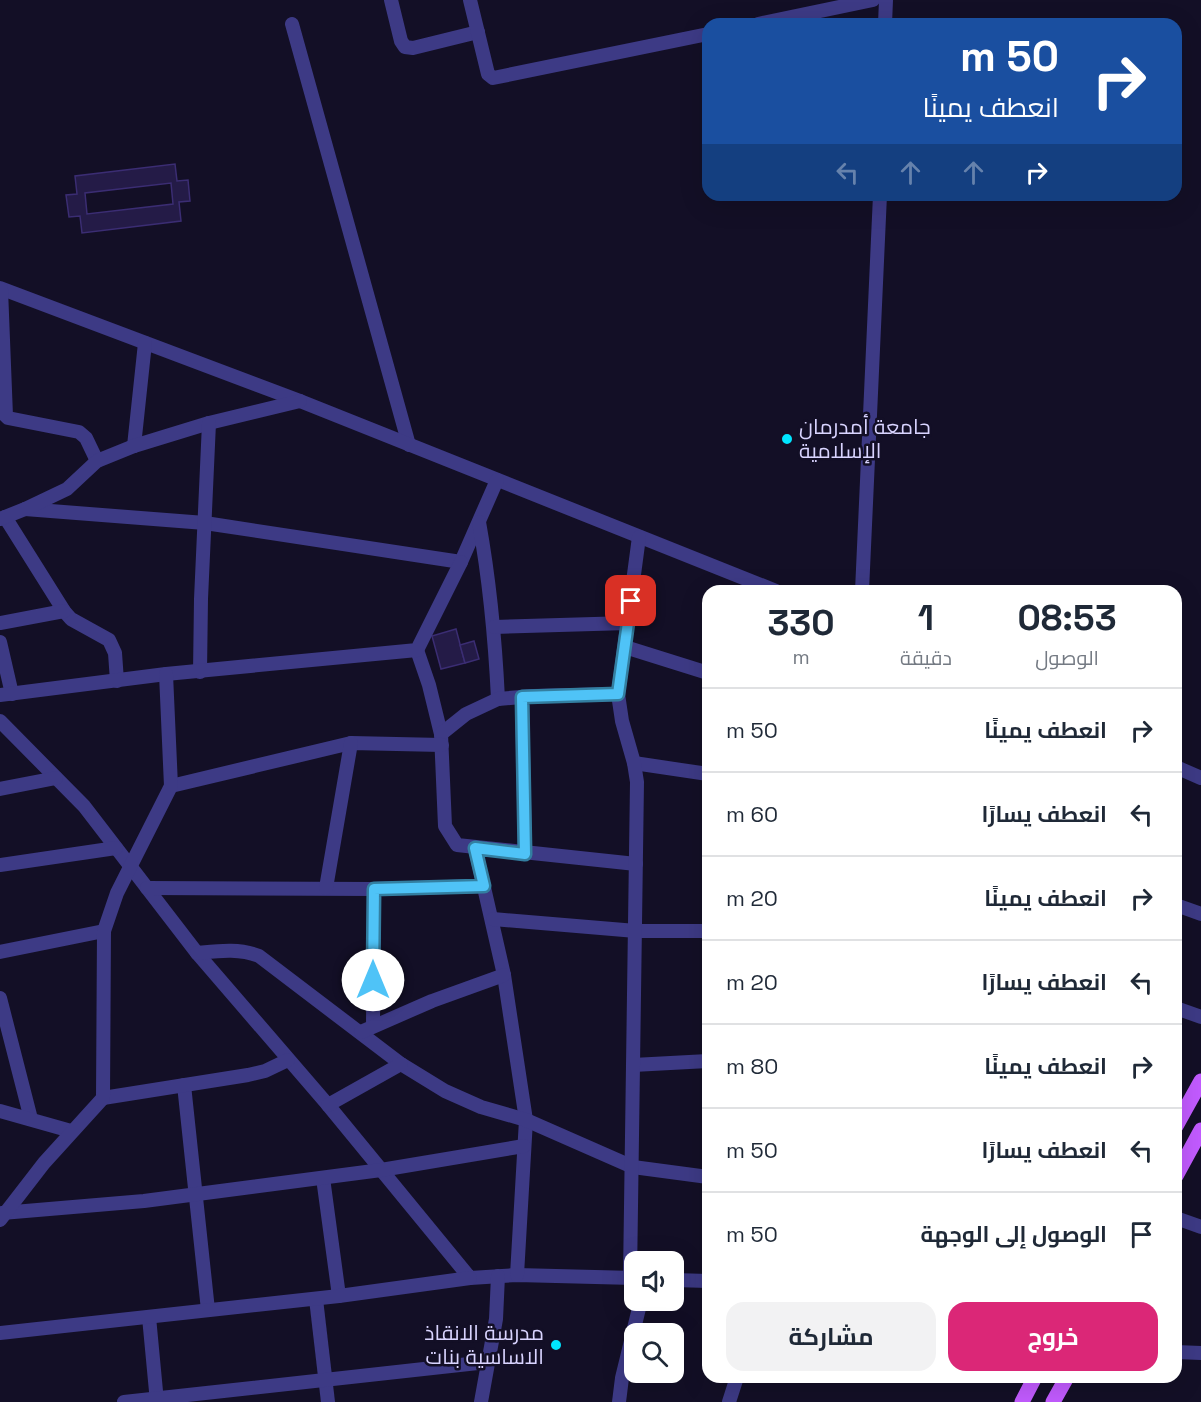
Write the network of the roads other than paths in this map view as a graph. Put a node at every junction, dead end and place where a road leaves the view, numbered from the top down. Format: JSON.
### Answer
{"nodes":[{"id":1,"x":391,"y":0,"type":"edge"},
{"id":2,"x":470,"y":0,"type":"edge"},
{"id":3,"x":873,"y":0,"type":"edge"},
{"id":4,"x":886,"y":0,"type":"edge"},
{"id":5,"x":787,"y":18,"type":"edge"},
{"id":6,"x":885,"y":18,"type":"edge"},
{"id":7,"x":292,"y":24,"type":"dead end"},
{"id":8,"x":478,"y":32,"type":"junction"},
{"id":9,"x":702,"y":35,"type":"edge"},
{"id":10,"x":880,"y":201,"type":"edge"},
{"id":11,"x":0,"y":289,"type":"edge"},
{"id":12,"x":145,"y":343,"type":"junction"},
{"id":13,"x":300,"y":401,"type":"junction"},
{"id":14,"x":209,"y":423,"type":"junction"},
{"id":15,"x":409,"y":445,"type":"junction"},
{"id":16,"x":134,"y":446,"type":"junction"},
{"id":17,"x":97,"y":461,"type":"junction"},
{"id":18,"x":497,"y":480,"type":"junction"},
{"id":19,"x":25,"y":509,"type":"junction"},
{"id":20,"x":2,"y":518,"type":"edge"},
{"id":21,"x":479,"y":522,"type":"junction"},
{"id":22,"x":205,"y":523,"type":"junction"},
{"id":23,"x":639,"y":537,"type":"junction"},
{"id":24,"x":461,"y":562,"type":"junction"},
{"id":25,"x":761,"y":585,"type":"edge"},
{"id":26,"x":862,"y":585,"type":"edge"},
{"id":27,"x":64,"y":611,"type":"junction"},
{"id":28,"x":0,"y":623,"type":"edge"},
{"id":29,"x":628,"y":623,"type":"junction"},
{"id":30,"x":494,"y":627,"type":"junction"},
{"id":31,"x":0,"y":642,"type":"edge"},
{"id":32,"x":626,"y":647,"type":"junction"},
{"id":33,"x":417,"y":650,"type":"junction"},
{"id":34,"x":702,"y":670,"type":"edge"},
{"id":35,"x":200,"y":672,"type":"junction"},
{"id":36,"x":166,"y":674,"type":"junction"},
{"id":37,"x":117,"y":681,"type":"junction"},
{"id":38,"x":6,"y":694,"type":"edge"},
{"id":39,"x":618,"y":694,"type":"junction"},
{"id":40,"x":522,"y":697,"type":"junction"},
{"id":41,"x":498,"y":699,"type":"junction"},
{"id":42,"x":0,"y":722,"type":"edge"},
{"id":43,"x":441,"y":740,"type":"junction"},
{"id":44,"x":351,"y":743,"type":"junction"},
{"id":45,"x":634,"y":763,"type":"junction"},
{"id":46,"x":1182,"y":770,"type":"edge"},
{"id":47,"x":702,"y":773,"type":"edge"},
{"id":48,"x":56,"y":778,"type":"junction"},
{"id":49,"x":1201,"y":778,"type":"edge"},
{"id":50,"x":171,"y":786,"type":"junction"},
{"id":51,"x":0,"y":789,"type":"edge"},
{"id":52,"x":116,"y":848,"type":"junction"},
{"id":53,"x":475,"y":848,"type":"junction"},
{"id":54,"x":525,"y":854,"type":"junction"},
{"id":55,"x":636,"y":864,"type":"junction"},
{"id":56,"x":0,"y":865,"type":"edge"},
{"id":57,"x":130,"y":868,"type":"junction"},
{"id":58,"x":484,"y":886,"type":"junction"},
{"id":59,"x":147,"y":888,"type":"junction"},
{"id":60,"x":326,"y":888,"type":"junction"},
{"id":61,"x":374,"y":889,"type":"junction"},
{"id":62,"x":1182,"y":907,"type":"edge"},
{"id":63,"x":1201,"y":914,"type":"edge"},
{"id":64,"x":493,"y":919,"type":"junction"},
{"id":65,"x":105,"y":931,"type":"junction"},
{"id":66,"x":636,"y":931,"type":"junction"},
{"id":67,"x":702,"y":931,"type":"edge"},
{"id":68,"x":0,"y":952,"type":"edge"},
{"id":69,"x":197,"y":953,"type":"junction"},
{"id":70,"x":504,"y":975,"type":"junction"},
{"id":71,"x":0,"y":998,"type":"edge"},
{"id":72,"x":1182,"y":1010,"type":"edge"},
{"id":73,"x":1201,"y":1017,"type":"edge"},
{"id":74,"x":367,"y":1029,"type":"junction"},
{"id":75,"x":288,"y":1060,"type":"junction"},
{"id":76,"x":702,"y":1061,"type":"edge"},
{"id":77,"x":401,"y":1064,"type":"junction"},
{"id":78,"x":633,"y":1065,"type":"junction"},
{"id":79,"x":1201,"y":1081,"type":"edge"},
{"id":80,"x":184,"y":1085,"type":"junction"},
{"id":81,"x":103,"y":1098,"type":"junction"},
{"id":82,"x":328,"y":1105,"type":"junction"},
{"id":83,"x":1182,"y":1108,"type":"edge"},
{"id":84,"x":0,"y":1111,"type":"edge"},
{"id":85,"x":30,"y":1119,"type":"junction"},
{"id":86,"x":525,"y":1120,"type":"junction"},
{"id":87,"x":1201,"y":1130,"type":"edge"},
{"id":88,"x":71,"y":1131,"type":"junction"},
{"id":89,"x":524,"y":1146,"type":"junction"},
{"id":90,"x":1182,"y":1165,"type":"edge"},
{"id":91,"x":633,"y":1167,"type":"junction"},
{"id":92,"x":381,"y":1170,"type":"junction"},
{"id":93,"x":702,"y":1176,"type":"edge"},
{"id":94,"x":323,"y":1178,"type":"junction"},
{"id":95,"x":196,"y":1194,"type":"junction"},
{"id":96,"x":2,"y":1216,"type":"edge"},
{"id":97,"x":1182,"y":1220,"type":"edge"},
{"id":98,"x":1201,"y":1227,"type":"edge"},
{"id":99,"x":632,"y":1251,"type":"edge"},
{"id":100,"x":517,"y":1275,"type":"junction"},
{"id":101,"x":498,"y":1276,"type":"junction"},
{"id":102,"x":470,"y":1278,"type":"junction"},
{"id":103,"x":624,"y":1278,"type":"edge"},
{"id":104,"x":684,"y":1280,"type":"edge"},
{"id":105,"x":702,"y":1281,"type":"edge"},
{"id":106,"x":339,"y":1296,"type":"junction"},
{"id":107,"x":316,"y":1299,"type":"junction"},
{"id":108,"x":208,"y":1310,"type":"junction"},
{"id":109,"x":638,"y":1311,"type":"edge"},
{"id":110,"x":148,"y":1317,"type":"junction"},
{"id":111,"x":0,"y":1333,"type":"edge"},
{"id":112,"x":1182,"y":1352,"type":"edge"},
{"id":113,"x":1201,"y":1353,"type":"edge"},
{"id":114,"x":487,"y":1362,"type":"junction"},
{"id":115,"x":326,"y":1381,"type":"junction"},
{"id":116,"x":735,"y":1383,"type":"edge"},
{"id":117,"x":1032,"y":1383,"type":"edge"},
{"id":118,"x":1064,"y":1383,"type":"edge"},
{"id":119,"x":157,"y":1400,"type":"edge"},
{"id":120,"x":124,"y":1402,"type":"edge"},
{"id":121,"x":328,"y":1402,"type":"edge"},
{"id":122,"x":481,"y":1402,"type":"edge"},
{"id":123,"x":619,"y":1402,"type":"edge"},
{"id":124,"x":729,"y":1402,"type":"edge"},
{"id":125,"x":1022,"y":1402,"type":"edge"},
{"id":126,"x":1053,"y":1402,"type":"edge"}],
"edges":[{"from":1,"to":8,"type":"street"},
{"from":2,"to":8,"type":"street"},
{"from":3,"to":5,"type":"street"},
{"from":4,"to":6,"type":"street"},
{"from":7,"to":15,"type":"street"},
{"from":8,"to":9,"type":"street"},
{"from":10,"to":26,"type":"street"},
{"from":11,"to":12,"type":"street"},
{"from":11,"to":17,"type":"street"},
{"from":12,"to":13,"type":"street"},
{"from":12,"to":16,"type":"street"},
{"from":13,"to":14,"type":"street"},
{"from":13,"to":15,"type":"street"},
{"from":14,"to":16,"type":"street"},
{"from":14,"to":22,"type":"street"},
{"from":15,"to":18,"type":"street"},
{"from":16,"to":17,"type":"street"},
{"from":17,"to":19,"type":"street"},
{"from":18,"to":21,"type":"street"},
{"from":18,"to":23,"type":"street"},
{"from":19,"to":20,"type":"street"},
{"from":19,"to":22,"type":"street"},
{"from":20,"to":27,"type":"street"},
{"from":21,"to":24,"type":"street"},
{"from":21,"to":30,"type":"street"},
{"from":22,"to":24,"type":"street"},
{"from":22,"to":35,"type":"street"},
{"from":23,"to":25,"type":"street"},
{"from":23,"to":29,"type":"street"},
{"from":24,"to":33,"type":"street"},
{"from":27,"to":28,"type":"street"},
{"from":27,"to":37,"type":"street"},
{"from":29,"to":30,"type":"street"},
{"from":29,"to":32,"type":"street"},
{"from":30,"to":41,"type":"street"},
{"from":31,"to":38,"type":"street"},
{"from":32,"to":34,"type":"street"},
{"from":32,"to":39,"type":"street"},
{"from":33,"to":35,"type":"street"},
{"from":33,"to":43,"type":"street"},
{"from":35,"to":36,"type":"street"},
{"from":36,"to":37,"type":"street"},
{"from":36,"to":50,"type":"street"},
{"from":37,"to":38,"type":"street"},
{"from":39,"to":40,"type":"street"},
{"from":39,"to":45,"type":"street"},
{"from":40,"to":41,"type":"street"},
{"from":40,"to":54,"type":"street"},
{"from":41,"to":43,"type":"street"},
{"from":42,"to":48,"type":"street"},
{"from":43,"to":44,"type":"street"},
{"from":43,"to":53,"type":"street"},
{"from":44,"to":50,"type":"street"},
{"from":44,"to":60,"type":"street"},
{"from":45,"to":47,"type":"street"},
{"from":45,"to":55,"type":"street"},
{"from":46,"to":49,"type":"street"},
{"from":48,"to":51,"type":"street"},
{"from":48,"to":52,"type":"street"},
{"from":50,"to":57,"type":"street"},
{"from":52,"to":56,"type":"street"},
{"from":52,"to":57,"type":"street"},
{"from":53,"to":54,"type":"street"},
{"from":53,"to":58,"type":"street"},
{"from":54,"to":55,"type":"street"},
{"from":55,"to":66,"type":"street"},
{"from":57,"to":59,"type":"street"},
{"from":57,"to":65,"type":"street"},
{"from":58,"to":61,"type":"street"},
{"from":58,"to":64,"type":"street"},
{"from":59,"to":60,"type":"street"},
{"from":59,"to":69,"type":"street"},
{"from":60,"to":61,"type":"street"},
{"from":61,"to":74,"type":"street"},
{"from":62,"to":63,"type":"street"},
{"from":64,"to":66,"type":"street"},
{"from":64,"to":70,"type":"street"},
{"from":65,"to":68,"type":"street"},
{"from":65,"to":81,"type":"street"},
{"from":66,"to":67,"type":"street"},
{"from":66,"to":78,"type":"street"},
{"from":69,"to":74,"type":"street"},
{"from":69,"to":75,"type":"street"},
{"from":70,"to":74,"type":"street"},
{"from":70,"to":86,"type":"street"},
{"from":71,"to":85,"type":"street"},
{"from":72,"to":73,"type":"street"},
{"from":74,"to":77,"type":"street"},
{"from":75,"to":80,"type":"street"},
{"from":75,"to":82,"type":"street"},
{"from":76,"to":78,"type":"street"},
{"from":77,"to":82,"type":"street"},
{"from":77,"to":86,"type":"street"},
{"from":78,"to":91,"type":"street"},
{"from":79,"to":83,"type":"main road"},
{"from":80,"to":81,"type":"street"},
{"from":80,"to":95,"type":"street"},
{"from":81,"to":88,"type":"street"},
{"from":82,"to":92,"type":"street"},
{"from":84,"to":85,"type":"street"},
{"from":85,"to":88,"type":"street"},
{"from":86,"to":89,"type":"street"},
{"from":86,"to":91,"type":"street"},
{"from":87,"to":90,"type":"main road"},
{"from":88,"to":96,"type":"street"},
{"from":89,"to":92,"type":"street"},
{"from":89,"to":100,"type":"street"},
{"from":91,"to":93,"type":"street"},
{"from":91,"to":99,"type":"street"},
{"from":92,"to":94,"type":"street"},
{"from":92,"to":102,"type":"street"},
{"from":94,"to":95,"type":"street"},
{"from":94,"to":106,"type":"street"},
{"from":95,"to":96,"type":"street"},
{"from":95,"to":108,"type":"street"},
{"from":97,"to":98,"type":"street"},
{"from":100,"to":101,"type":"street"},
{"from":100,"to":103,"type":"street"},
{"from":101,"to":102,"type":"street"},
{"from":101,"to":114,"type":"street"},
{"from":102,"to":106,"type":"street"},
{"from":104,"to":105,"type":"street"},
{"from":106,"to":107,"type":"street"},
{"from":107,"to":108,"type":"street"},
{"from":107,"to":115,"type":"street"},
{"from":108,"to":110,"type":"street"},
{"from":109,"to":123,"type":"street"},
{"from":110,"to":111,"type":"street"},
{"from":110,"to":119,"type":"street"},
{"from":112,"to":113,"type":"street"},
{"from":114,"to":115,"type":"street"},
{"from":114,"to":122,"type":"street"},
{"from":115,"to":119,"type":"street"},
{"from":115,"to":121,"type":"street"},
{"from":116,"to":124,"type":"street"},
{"from":117,"to":125,"type":"main road"},
{"from":118,"to":126,"type":"main road"},
{"from":119,"to":120,"type":"street"}]}
